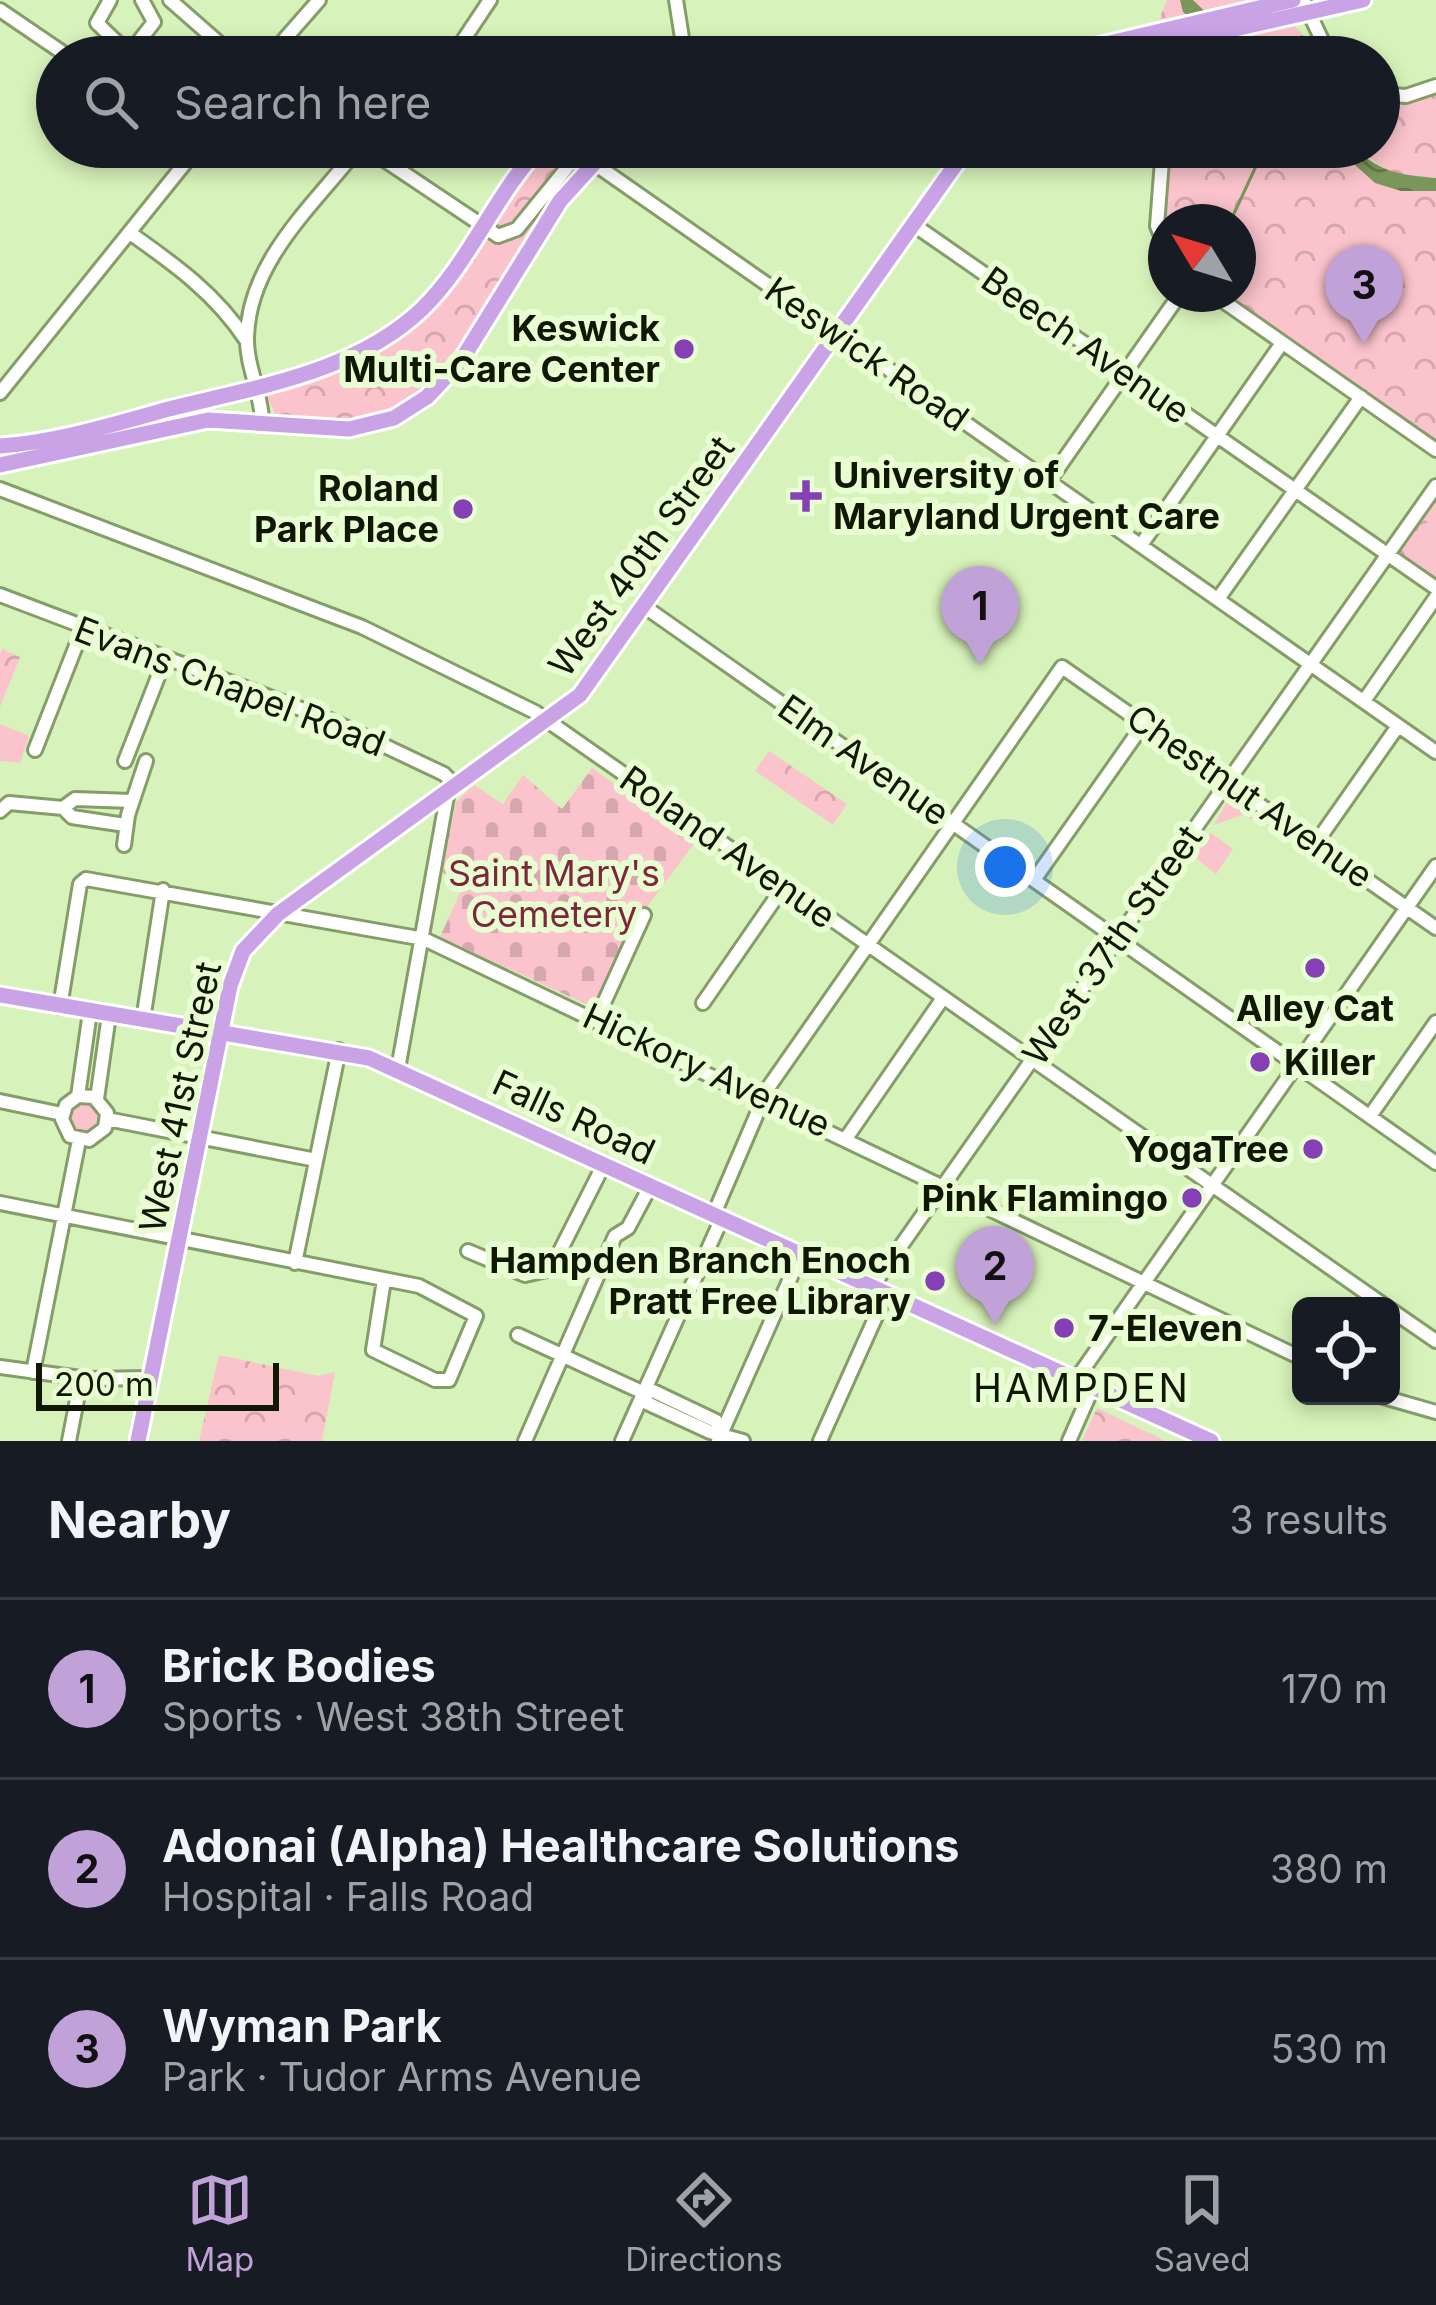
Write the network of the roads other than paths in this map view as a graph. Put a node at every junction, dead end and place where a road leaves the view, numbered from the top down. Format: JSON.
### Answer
{"nodes":[{"id":1,"x":110,"y":0,"type":"edge"},
{"id":2,"x":143,"y":0,"type":"edge"},
{"id":3,"x":170,"y":0,"type":"edge"},
{"id":4,"x":319,"y":0,"type":"edge"},
{"id":5,"x":490,"y":0,"type":"edge"},
{"id":6,"x":676,"y":0,"type":"edge"},
{"id":7,"x":1293,"y":0,"type":"edge"},
{"id":8,"x":1363,"y":0,"type":"edge"},
{"id":9,"x":1310,"y":4,"type":"edge"},
{"id":10,"x":0,"y":10,"type":"edge"},
{"id":11,"x":1260,"y":11,"type":"edge"},
{"id":12,"x":38,"y":36,"type":"edge"},
{"id":13,"x":110,"y":36,"type":"edge"},
{"id":14,"x":144,"y":36,"type":"edge"},
{"id":15,"x":211,"y":36,"type":"edge"},
{"id":16,"x":287,"y":36,"type":"edge"},
{"id":17,"x":466,"y":36,"type":"edge"},
{"id":18,"x":682,"y":36,"type":"edge"},
{"id":19,"x":1159,"y":36,"type":"edge"},
{"id":20,"x":1322,"y":36,"type":"edge"},
{"id":21,"x":1436,"y":86,"type":"edge"},
{"id":22,"x":1400,"y":96,"type":"edge"},
{"id":23,"x":181,"y":168,"type":"edge"},
{"id":24,"x":345,"y":168,"type":"edge"},
{"id":25,"x":394,"y":168,"type":"edge"},
{"id":26,"x":525,"y":168,"type":"edge"},
{"id":27,"x":567,"y":168,"type":"edge"},
{"id":28,"x":587,"y":168,"type":"edge"},
{"id":29,"x":601,"y":168,"type":"edge"},
{"id":30,"x":953,"y":168,"type":"edge"},
{"id":31,"x":1161,"y":168,"type":"edge"},
{"id":32,"x":1159,"y":204,"type":"edge"},
{"id":33,"x":914,"y":225,"type":"junction"},
{"id":34,"x":482,"y":227,"type":"junction"},
{"id":35,"x":130,"y":232,"type":"junction"},
{"id":36,"x":250,"y":311,"type":"junction"},
{"id":37,"x":1167,"y":312,"type":"edge"},
{"id":38,"x":1238,"y":312,"type":"edge"},
{"id":39,"x":231,"y":316,"type":"junction"},
{"id":40,"x":838,"y":333,"type":"junction"},
{"id":41,"x":247,"y":341,"type":"junction"},
{"id":42,"x":1282,"y":343,"type":"junction"},
{"id":43,"x":1124,"y":373,"type":"junction"},
{"id":44,"x":256,"y":386,"type":"junction"},
{"id":45,"x":0,"y":394,"type":"edge"},
{"id":46,"x":1361,"y":398,"type":"junction"},
{"id":47,"x":262,"y":420,"type":"junction"},
{"id":48,"x":1216,"y":436,"type":"junction"},
{"id":49,"x":0,"y":446,"type":"edge"},
{"id":50,"x":1436,"y":450,"type":"edge"},
{"id":51,"x":0,"y":465,"type":"edge"},
{"id":52,"x":1049,"y":481,"type":"junction"},
{"id":53,"x":1436,"y":486,"type":"edge"},
{"id":54,"x":4,"y":488,"type":"edge"},
{"id":55,"x":1294,"y":490,"type":"junction"},
{"id":56,"x":1141,"y":545,"type":"junction"},
{"id":57,"x":1386,"y":553,"type":"junction"},
{"id":58,"x":1436,"y":588,"type":"edge"},
{"id":59,"x":0,"y":595,"type":"edge"},
{"id":60,"x":1436,"y":597,"type":"edge"},
{"id":61,"x":1218,"y":599,"type":"junction"},
{"id":62,"x":645,"y":607,"type":"junction"},
{"id":63,"x":83,"y":628,"type":"junction"},
{"id":64,"x":165,"y":659,"type":"junction"},
{"id":65,"x":1310,"y":662,"type":"junction"},
{"id":66,"x":1364,"y":701,"type":"junction"},
{"id":67,"x":547,"y":721,"type":"junction"},
{"id":68,"x":1144,"y":722,"type":"junction"},
{"id":69,"x":1398,"y":726,"type":"junction"},
{"id":70,"x":35,"y":750,"type":"dead end"},
{"id":71,"x":1436,"y":752,"type":"edge"},
{"id":72,"x":146,"y":760,"type":"dead end"},
{"id":73,"x":125,"y":761,"type":"dead end"},
{"id":74,"x":1228,"y":780,"type":"junction"},
{"id":75,"x":452,"y":788,"type":"junction"},
{"id":76,"x":132,"y":801,"type":"junction"},
{"id":77,"x":63,"y":808,"type":"junction"},
{"id":78,"x":0,"y":811,"type":"edge"},
{"id":79,"x":953,"y":823,"type":"junction"},
{"id":80,"x":125,"y":825,"type":"junction"},
{"id":81,"x":1316,"y":842,"type":"junction"},
{"id":82,"x":124,"y":845,"type":"dead end"},
{"id":83,"x":1436,"y":866,"type":"edge"},
{"id":84,"x":1034,"y":880,"type":"junction"},
{"id":85,"x":784,"y":886,"type":"junction"},
{"id":86,"x":163,"y":890,"type":"junction"},
{"id":87,"x":1407,"y":907,"type":"junction"},
{"id":88,"x":284,"y":910,"type":"junction"},
{"id":89,"x":644,"y":915,"type":"dead end"},
{"id":90,"x":1436,"y":928,"type":"edge"},
{"id":91,"x":1117,"y":938,"type":"junction"},
{"id":92,"x":424,"y":939,"type":"junction"},
{"id":93,"x":868,"y":945,"type":"junction"},
{"id":94,"x":943,"y":998,"type":"junction"},
{"id":95,"x":1,"y":1001,"type":"edge"},
{"id":96,"x":703,"y":1003,"type":"dead end"},
{"id":97,"x":60,"y":1007,"type":"junction"},
{"id":98,"x":90,"y":1012,"type":"junction"},
{"id":99,"x":109,"y":1015,"type":"junction"},
{"id":100,"x":597,"y":1018,"type":"junction"},
{"id":101,"x":143,"y":1020,"type":"junction"},
{"id":102,"x":1436,"y":1022,"type":"edge"},
{"id":103,"x":221,"y":1032,"type":"junction"},
{"id":104,"x":339,"y":1050,"type":"junction"},
{"id":105,"x":1031,"y":1059,"type":"junction"},
{"id":106,"x":1297,"y":1064,"type":"junction"},
{"id":107,"x":398,"y":1069,"type":"junction"},
{"id":108,"x":78,"y":1096,"type":"junction"},
{"id":109,"x":764,"y":1097,"type":"junction"},
{"id":110,"x":97,"y":1099,"type":"junction"},
{"id":111,"x":0,"y":1100,"type":"edge"},
{"id":112,"x":62,"y":1114,"type":"junction"},
{"id":113,"x":1370,"y":1116,"type":"junction"},
{"id":114,"x":107,"y":1118,"type":"junction"},
{"id":115,"x":200,"y":1137,"type":"junction"},
{"id":116,"x":847,"y":1137,"type":"junction"},
{"id":117,"x":79,"y":1140,"type":"junction"},
{"id":118,"x":316,"y":1160,"type":"junction"},
{"id":119,"x":1436,"y":1162,"type":"edge"},
{"id":120,"x":604,"y":1164,"type":"junction"},
{"id":121,"x":944,"y":1184,"type":"junction"},
{"id":122,"x":1212,"y":1184,"type":"junction"},
{"id":123,"x":651,"y":1185,"type":"junction"},
{"id":124,"x":0,"y":1203,"type":"edge"},
{"id":125,"x":64,"y":1216,"type":"junction"},
{"id":126,"x":718,"y":1216,"type":"junction"},
{"id":127,"x":179,"y":1239,"type":"junction"},
{"id":128,"x":468,"y":1250,"type":"dead end"},
{"id":129,"x":801,"y":1254,"type":"junction"},
{"id":130,"x":295,"y":1263,"type":"junction"},
{"id":131,"x":384,"y":1280,"type":"junction"},
{"id":132,"x":1143,"y":1281,"type":"junction"},
{"id":133,"x":879,"y":1290,"type":"junction"},
{"id":134,"x":1372,"y":1297,"type":"edge"},
{"id":135,"x":1400,"y":1316,"type":"edge"},
{"id":136,"x":518,"y":1335,"type":"dead end"},
{"id":137,"x":1436,"y":1341,"type":"edge"},
{"id":138,"x":563,"y":1354,"type":"junction"},
{"id":139,"x":1292,"y":1354,"type":"edge"},
{"id":140,"x":0,"y":1367,"type":"edge"},
{"id":141,"x":33,"y":1372,"type":"junction"},
{"id":142,"x":81,"y":1378,"type":"junction"},
{"id":143,"x":151,"y":1378,"type":"junction"},
{"id":144,"x":1075,"y":1381,"type":"junction"},
{"id":145,"x":1092,"y":1389,"type":"junction"},
{"id":146,"x":644,"y":1393,"type":"junction"},
{"id":147,"x":1400,"y":1402,"type":"edge"},
{"id":148,"x":1436,"y":1412,"type":"edge"},
{"id":149,"x":720,"y":1436,"type":"edge"},
{"id":150,"x":69,"y":1441,"type":"edge"},
{"id":151,"x":138,"y":1441,"type":"edge"},
{"id":152,"x":525,"y":1441,"type":"edge"},
{"id":153,"x":622,"y":1441,"type":"edge"},
{"id":154,"x":743,"y":1441,"type":"edge"},
{"id":155,"x":820,"y":1441,"type":"edge"},
{"id":156,"x":1069,"y":1441,"type":"edge"},
{"id":157,"x":1186,"y":1441,"type":"edge"},
{"id":158,"x":1211,"y":1441,"type":"edge"}],
"edges":[{"from":1,"to":13,"type":"street"},
{"from":2,"to":14,"type":"street"},
{"from":3,"to":15,"type":"street"},
{"from":4,"to":16,"type":"street"},
{"from":5,"to":17,"type":"street"},
{"from":6,"to":18,"type":"street"},
{"from":7,"to":11,"type":"main road"},
{"from":8,"to":9,"type":"main road"},
{"from":9,"to":11,"type":"main road"},
{"from":9,"to":20,"type":"street"},
{"from":10,"to":12,"type":"street"},
{"from":11,"to":19,"type":"main road"},
{"from":21,"to":22,"type":"street"},
{"from":23,"to":35,"type":"street"},
{"from":24,"to":36,"type":"street"},
{"from":25,"to":34,"type":"street"},
{"from":26,"to":34,"type":"main road"},
{"from":27,"to":34,"type":"street"},
{"from":28,"to":47,"type":"main road"},
{"from":29,"to":40,"type":"street","name":"Keswick Road"},
{"from":30,"to":33,"type":"main road","name":"West 40th Street"},
{"from":31,"to":32,"type":"street"},
{"from":33,"to":40,"type":"main road","name":"West 40th Street"},
{"from":33,"to":43,"type":"street","name":"Beech Avenue"},
{"from":34,"to":44,"type":"main road"},
{"from":35,"to":39,"type":"street"},
{"from":35,"to":45,"type":"street"},
{"from":36,"to":39,"type":"street"},
{"from":36,"to":41,"type":"street"},
{"from":37,"to":43,"type":"street"},
{"from":38,"to":42,"type":"street"},
{"from":39,"to":41,"type":"street"},
{"from":40,"to":52,"type":"street","name":"Keswick Road"},
{"from":40,"to":62,"type":"main road","name":"West 40th Street"},
{"from":41,"to":44,"type":"street"},
{"from":42,"to":46,"type":"street"},
{"from":42,"to":48,"type":"street"},
{"from":43,"to":48,"type":"street","name":"Beech Avenue"},
{"from":43,"to":52,"type":"street"},
{"from":44,"to":47,"type":"street"},
{"from":44,"to":49,"type":"main road"},
{"from":46,"to":50,"type":"street"},
{"from":46,"to":55,"type":"street"},
{"from":47,"to":51,"type":"main road"},
{"from":48,"to":55,"type":"street","name":"Beech Avenue"},
{"from":48,"to":56,"type":"street"},
{"from":52,"to":56,"type":"street","name":"Keswick Road"},
{"from":53,"to":57,"type":"street","name":"West 37th Street"},
{"from":54,"to":67,"type":"street","name":"Roland Avenue"},
{"from":55,"to":57,"type":"street","name":"Beech Avenue"},
{"from":55,"to":61,"type":"street"},
{"from":56,"to":61,"type":"street","name":"Keswick Road"},
{"from":57,"to":58,"type":"street","name":"Beech Avenue"},
{"from":57,"to":65,"type":"street","name":"West 37th Street"},
{"from":59,"to":63,"type":"street","name":"Evans Chapel Road"},
{"from":60,"to":66,"type":"street"},
{"from":61,"to":65,"type":"street","name":"Keswick Road"},
{"from":62,"to":67,"type":"main road","name":"West 40th Street"},
{"from":62,"to":79,"type":"street","name":"Elm Avenue"},
{"from":63,"to":64,"type":"street","name":"Evans Chapel Road"},
{"from":63,"to":70,"type":"street"},
{"from":64,"to":73,"type":"street"},
{"from":64,"to":75,"type":"street","name":"Evans Chapel Road"},
{"from":65,"to":66,"type":"street","name":"Keswick Road"},
{"from":65,"to":74,"type":"street","name":"West 37th Street"},
{"from":66,"to":69,"type":"street","name":"Keswick Road"},
{"from":67,"to":75,"type":"main road","name":"West 40th Street"},
{"from":67,"to":85,"type":"street","name":"Roland Avenue"},
{"from":68,"to":74,"type":"street","name":"Chestnut Avenue"},
{"from":68,"to":79,"type":"street","name":"Chestnut Avenue"},
{"from":68,"to":84,"type":"street"},
{"from":69,"to":71,"type":"street","name":"Keswick Road"},
{"from":69,"to":81,"type":"street"},
{"from":72,"to":76,"type":"street"},
{"from":74,"to":81,"type":"street","name":"Chestnut Avenue"},
{"from":74,"to":91,"type":"street","name":"West 37th Street"},
{"from":75,"to":88,"type":"main road","name":"West 41st Street"},
{"from":75,"to":92,"type":"street"},
{"from":76,"to":77,"type":"street"},
{"from":76,"to":80,"type":"street"},
{"from":77,"to":78,"type":"street"},
{"from":77,"to":80,"type":"street"},
{"from":79,"to":84,"type":"street","name":"Elm Avenue"},
{"from":79,"to":93,"type":"street"},
{"from":80,"to":82,"type":"street"},
{"from":81,"to":87,"type":"street","name":"Chestnut Avenue"},
{"from":83,"to":87,"type":"street"},
{"from":84,"to":91,"type":"street","name":"Elm Avenue"},
{"from":85,"to":93,"type":"street","name":"Roland Avenue"},
{"from":85,"to":96,"type":"street"},
{"from":86,"to":88,"type":"street","name":"Hickory Avenue"},
{"from":86,"to":97,"type":"street","name":"Hickory Avenue"},
{"from":86,"to":101,"type":"street"},
{"from":87,"to":90,"type":"street","name":"Chestnut Avenue"},
{"from":87,"to":106,"type":"street"},
{"from":88,"to":92,"type":"street","name":"Hickory Avenue"},
{"from":88,"to":103,"type":"main road","name":"West 41st Street"},
{"from":89,"to":100,"type":"street"},
{"from":91,"to":105,"type":"street","name":"West 37th Street"},
{"from":91,"to":106,"type":"street","name":"Elm Avenue"},
{"from":92,"to":100,"type":"street","name":"Hickory Avenue"},
{"from":92,"to":107,"type":"street"},
{"from":93,"to":94,"type":"street","name":"Roland Avenue"},
{"from":93,"to":109,"type":"street"},
{"from":94,"to":105,"type":"street","name":"Roland Avenue"},
{"from":94,"to":116,"type":"street"},
{"from":95,"to":97,"type":"main road","name":"Falls Road"},
{"from":97,"to":98,"type":"main road","name":"Falls Road"},
{"from":98,"to":99,"type":"main road","name":"Falls Road"},
{"from":98,"to":108,"type":"street"},
{"from":99,"to":101,"type":"main road","name":"Falls Road"},
{"from":99,"to":110,"type":"street"},
{"from":100,"to":109,"type":"street","name":"Hickory Avenue"},
{"from":101,"to":103,"type":"main road","name":"Falls Road"},
{"from":102,"to":113,"type":"street"},
{"from":103,"to":104,"type":"main road","name":"Falls Road"},
{"from":103,"to":115,"type":"main road","name":"West 41st Street"},
{"from":104,"to":107,"type":"main road","name":"Falls Road"},
{"from":104,"to":118,"type":"street"},
{"from":105,"to":121,"type":"street","name":"West 37th Street"},
{"from":105,"to":122,"type":"street","name":"Roland Avenue"},
{"from":106,"to":113,"type":"street","name":"Elm Avenue"},
{"from":106,"to":122,"type":"street"},
{"from":107,"to":120,"type":"main road","name":"Falls Road"},
{"from":108,"to":110,"type":"street"},
{"from":108,"to":112,"type":"street"},
{"from":109,"to":116,"type":"street","name":"Hickory Avenue"},
{"from":109,"to":126,"type":"street"},
{"from":110,"to":114,"type":"street"},
{"from":111,"to":112,"type":"street"},
{"from":112,"to":117,"type":"street"},
{"from":113,"to":119,"type":"street","name":"Elm Avenue"},
{"from":114,"to":115,"type":"street"},
{"from":114,"to":117,"type":"street"},
{"from":115,"to":118,"type":"street"},
{"from":115,"to":127,"type":"main road","name":"West 41st Street"},
{"from":116,"to":121,"type":"street","name":"Hickory Avenue"},
{"from":117,"to":125,"type":"street"},
{"from":118,"to":130,"type":"street"},
{"from":120,"to":123,"type":"main road","name":"Falls Road"},
{"from":120,"to":128,"type":"street"},
{"from":121,"to":132,"type":"street","name":"Hickory Avenue"},
{"from":121,"to":133,"type":"street","name":"West 37th Street"},
{"from":122,"to":132,"type":"street"},
{"from":122,"to":134,"type":"street","name":"Roland Avenue"},
{"from":123,"to":126,"type":"main road","name":"Falls Road"},
{"from":123,"to":138,"type":"street"},
{"from":124,"to":125,"type":"street"},
{"from":125,"to":127,"type":"street"},
{"from":125,"to":141,"type":"street"},
{"from":126,"to":129,"type":"main road","name":"Falls Road"},
{"from":126,"to":146,"type":"street"},
{"from":127,"to":130,"type":"street"},
{"from":127,"to":143,"type":"main road","name":"West 41st Street"},
{"from":129,"to":133,"type":"main road","name":"Falls Road"},
{"from":129,"to":149,"type":"street"},
{"from":130,"to":131,"type":"street"},
{"from":131,"to":131,"type":"street"},
{"from":132,"to":139,"type":"street","name":"Hickory Avenue"},
{"from":132,"to":144,"type":"street"},
{"from":133,"to":144,"type":"main road","name":"Falls Road"},
{"from":133,"to":155,"type":"street","name":"West 37th Street"},
{"from":135,"to":137,"type":"street","name":"Roland Avenue"},
{"from":136,"to":138,"type":"street"},
{"from":138,"to":146,"type":"street"},
{"from":138,"to":152,"type":"street"},
{"from":140,"to":141,"type":"street"},
{"from":141,"to":142,"type":"street"},
{"from":142,"to":143,"type":"street"},
{"from":142,"to":150,"type":"street"},
{"from":143,"to":151,"type":"main road","name":"West 41st Street"},
{"from":144,"to":145,"type":"main road","name":"Falls Road"},
{"from":145,"to":156,"type":"street"},
{"from":145,"to":157,"type":"main road","name":"Falls Road"},
{"from":145,"to":158,"type":"main road","name":"Falls Road"},
{"from":146,"to":149,"type":"street"},
{"from":146,"to":153,"type":"street"},
{"from":147,"to":148,"type":"street"},
{"from":149,"to":154,"type":"street"}]}
